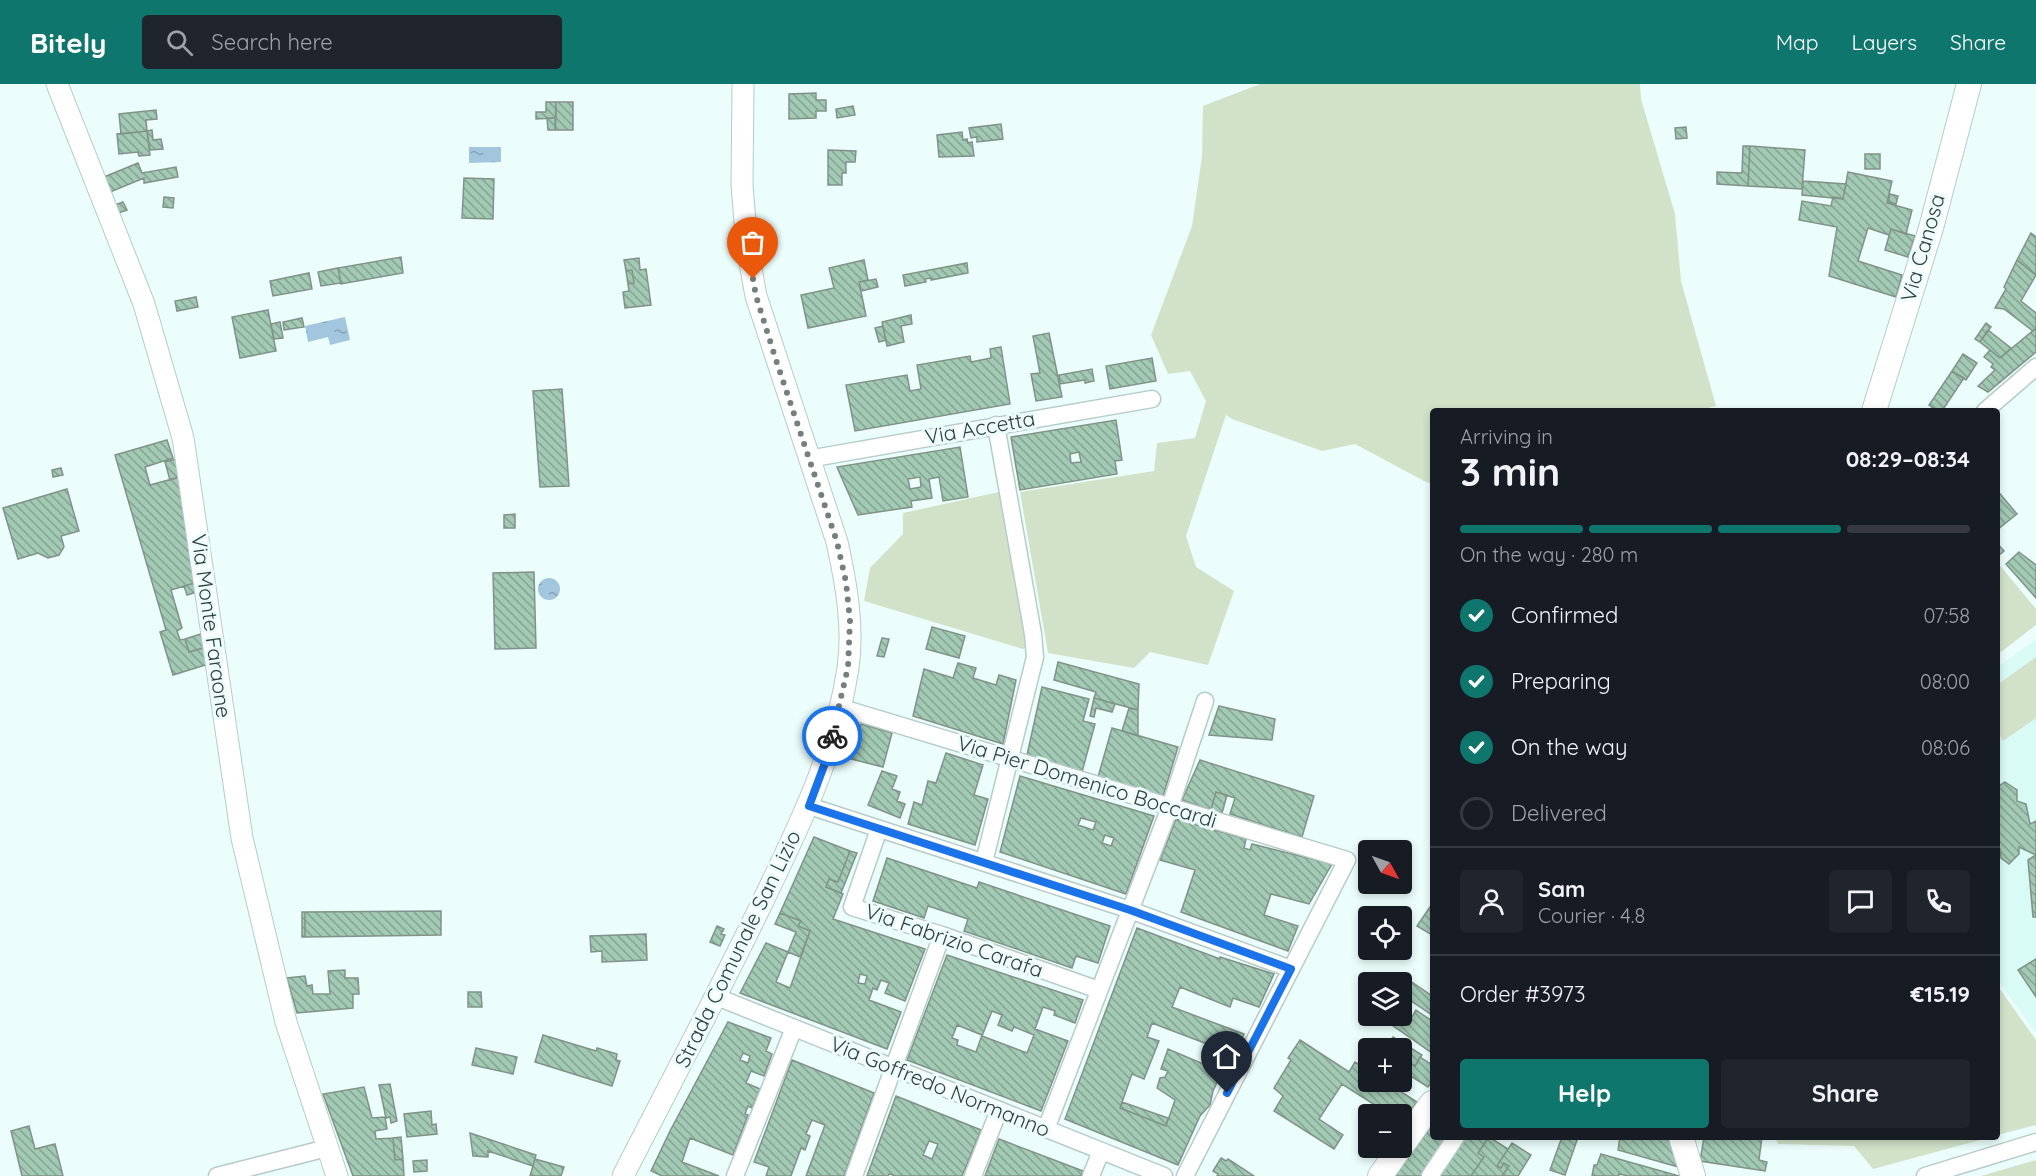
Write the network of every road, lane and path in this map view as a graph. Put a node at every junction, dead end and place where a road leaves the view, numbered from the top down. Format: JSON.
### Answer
{"nodes":[{"id":1,"x":57,"y":84,"type":"edge"},
{"id":2,"x":743,"y":84,"type":"edge"},
{"id":3,"x":1969,"y":84,"type":"edge"},
{"id":4,"x":2036,"y":367,"type":"edge"},
{"id":5,"x":1152,"y":399,"type":"dead end"},
{"id":6,"x":1875,"y":408,"type":"edge"},
{"id":7,"x":1988,"y":408,"type":"edge"},
{"id":8,"x":996,"y":425,"type":"junction"},
{"id":9,"x":808,"y":459,"type":"junction"},
{"id":10,"x":1205,"y":701,"type":"dead end"},
{"id":11,"x":839,"y":707,"type":"junction"},
{"id":12,"x":1009,"y":759,"type":"junction"},
{"id":13,"x":809,"y":806,"type":"junction"},
{"id":14,"x":1170,"y":807,"type":"junction"},
{"id":15,"x":879,"y":828,"type":"junction"},
{"id":16,"x":984,"y":862,"type":"junction"},
{"id":17,"x":1130,"y":910,"type":"junction"},
{"id":18,"x":942,"y":935,"type":"junction"},
{"id":19,"x":1291,"y":969,"type":"junction"},
{"id":20,"x":1099,"y":990,"type":"junction"},
{"id":21,"x":717,"y":997,"type":"junction"},
{"id":22,"x":794,"y":1028,"type":"junction"},
{"id":23,"x":894,"y":1068,"type":"junction"},
{"id":24,"x":1430,"y":1106,"type":"edge"},
{"id":25,"x":999,"y":1110,"type":"junction"},
{"id":26,"x":1046,"y":1129,"type":"junction"},
{"id":27,"x":1412,"y":1131,"type":"edge"},
{"id":28,"x":1454,"y":1140,"type":"edge"},
{"id":29,"x":1682,"y":1140,"type":"edge"},
{"id":30,"x":2036,"y":1142,"type":"edge"},
{"id":31,"x":327,"y":1148,"type":"junction"},
{"id":32,"x":1101,"y":1151,"type":"junction"},
{"id":33,"x":1393,"y":1158,"type":"edge"},
{"id":34,"x":217,"y":1176,"type":"edge"},
{"id":35,"x":337,"y":1176,"type":"edge"},
{"id":36,"x":623,"y":1176,"type":"edge"},
{"id":37,"x":735,"y":1176,"type":"edge"},
{"id":38,"x":854,"y":1176,"type":"edge"},
{"id":39,"x":973,"y":1176,"type":"edge"},
{"id":40,"x":1091,"y":1176,"type":"edge"},
{"id":41,"x":1164,"y":1176,"type":"edge"},
{"id":42,"x":1185,"y":1176,"type":"edge"},
{"id":43,"x":1380,"y":1176,"type":"edge"},
{"id":44,"x":1430,"y":1176,"type":"edge"},
{"id":45,"x":1693,"y":1176,"type":"edge"},
{"id":46,"x":1925,"y":1176,"type":"edge"}],
"edges":[{"from":1,"to":31,"type":"street","name":"Via Monte Faraone"},
{"from":2,"to":9,"type":"street","name":"Strada Comunale San Lizio"},
{"from":3,"to":6,"type":"main road","name":"Via Canosa"},
{"from":4,"to":7,"type":"street"},
{"from":5,"to":8,"type":"street","name":"Via Accetta"},
{"from":8,"to":9,"type":"street","name":"Via Accetta"},
{"from":8,"to":12,"type":"street"},
{"from":9,"to":11,"type":"street","name":"Strada Comunale San Lizio"},
{"from":10,"to":14,"type":"street"},
{"from":11,"to":12,"type":"street","name":"Via Pier Domenico Boccardi"},
{"from":11,"to":13,"type":"street","name":"Strada Comunale San Lizio"},
{"from":12,"to":14,"type":"street","name":"Via Pier Domenico Boccardi"},
{"from":12,"to":16,"type":"street"},
{"from":13,"to":15,"type":"street"},
{"from":13,"to":21,"type":"street","name":"Strada Comunale San Lizio"},
{"from":14,"to":17,"type":"street"},
{"from":14,"to":19,"type":"street","name":"Via Pier Domenico Boccardi"},
{"from":15,"to":16,"type":"street"},
{"from":15,"to":18,"type":"street","name":"Via Fabrizio Carafa"},
{"from":16,"to":17,"type":"street"},
{"from":17,"to":19,"type":"street"},
{"from":17,"to":20,"type":"street"},
{"from":18,"to":20,"type":"street","name":"Via Fabrizio Carafa"},
{"from":18,"to":23,"type":"street"},
{"from":19,"to":42,"type":"street"},
{"from":20,"to":26,"type":"street"},
{"from":21,"to":22,"type":"street","name":"Via Goffredo Normanno"},
{"from":21,"to":36,"type":"street","name":"Strada Comunale San Lizio"},
{"from":22,"to":23,"type":"street","name":"Via Goffredo Normanno"},
{"from":22,"to":37,"type":"street"},
{"from":23,"to":25,"type":"street","name":"Via Goffredo Normanno"},
{"from":23,"to":38,"type":"street"},
{"from":24,"to":27,"type":"main road"},
{"from":25,"to":26,"type":"street","name":"Via Goffredo Normanno"},
{"from":25,"to":39,"type":"street"},
{"from":26,"to":32,"type":"street","name":"Via Goffredo Normanno"},
{"from":28,"to":44,"type":"street"},
{"from":29,"to":45,"type":"main road"},
{"from":30,"to":46,"type":"street"},
{"from":31,"to":34,"type":"street"},
{"from":31,"to":35,"type":"street","name":"Via Monte Faraone"},
{"from":32,"to":40,"type":"street"},
{"from":32,"to":41,"type":"street","name":"Via Goffredo Normanno"},
{"from":33,"to":43,"type":"main road"}]}
